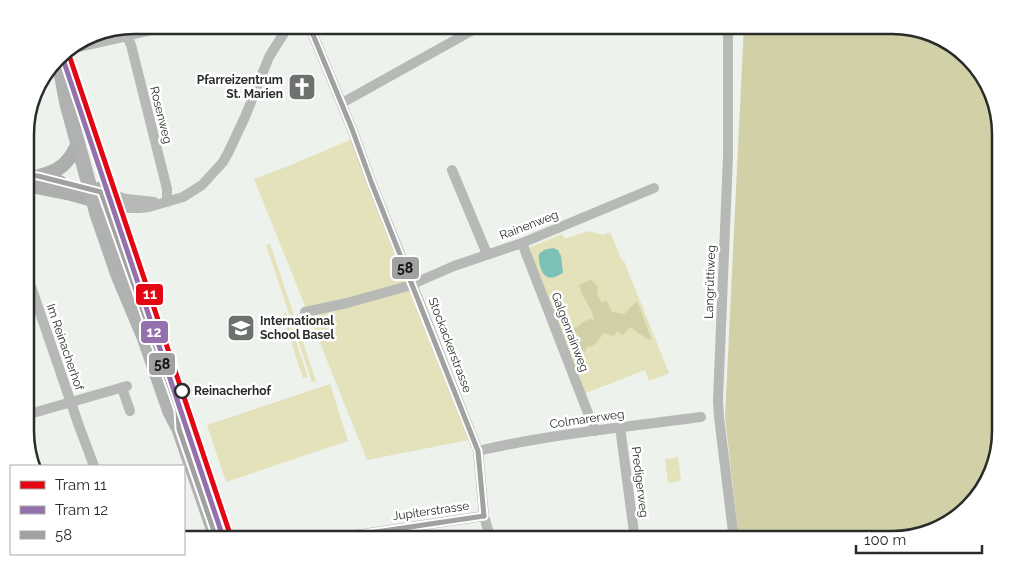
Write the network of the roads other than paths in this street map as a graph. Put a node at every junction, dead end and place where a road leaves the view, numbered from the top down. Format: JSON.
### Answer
{"nodes":[{"id":1,"x":135,"y":34,"type":"edge"},
{"id":2,"x":284,"y":34,"type":"edge"},
{"id":3,"x":313,"y":34,"type":"edge"},
{"id":4,"x":466,"y":34,"type":"edge"},
{"id":5,"x":728,"y":34,"type":"edge"},
{"id":6,"x":127,"y":36,"type":"junction"},
{"id":7,"x":87,"y":45,"type":"edge"},
{"id":8,"x":60,"y":66,"type":"edge"},
{"id":9,"x":60,"y":67,"type":"edge"},
{"id":10,"x":342,"y":102,"type":"junction"},
{"id":11,"x":78,"y":143,"type":"junction"},
{"id":12,"x":452,"y":170,"type":"dead end"},
{"id":13,"x":34,"y":176,"type":"edge"},
{"id":14,"x":34,"y":177,"type":"edge"},
{"id":15,"x":34,"y":187,"type":"edge"},
{"id":16,"x":654,"y":188,"type":"dead end"},
{"id":17,"x":97,"y":196,"type":"junction"},
{"id":18,"x":167,"y":202,"type":"junction"},
{"id":19,"x":126,"y":208,"type":"junction"},
{"id":20,"x":112,"y":226,"type":"junction"},
{"id":21,"x":522,"y":242,"type":"junction"},
{"id":22,"x":487,"y":254,"type":"junction"},
{"id":23,"x":412,"y":284,"type":"junction"},
{"id":24,"x":34,"y":295,"type":"edge"},
{"id":25,"x":304,"y":312,"type":"dead end"},
{"id":26,"x":71,"y":402,"type":"junction"},
{"id":27,"x":130,"y":411,"type":"dead end"},
{"id":28,"x":34,"y":413,"type":"edge"},
{"id":29,"x":701,"y":417,"type":"dead end"},
{"id":30,"x":620,"y":427,"type":"junction"},
{"id":31,"x":180,"y":429,"type":"junction"},
{"id":32,"x":595,"y":430,"type":"junction"},
{"id":33,"x":478,"y":451,"type":"junction"},
{"id":34,"x":94,"y":465,"type":"edge"},
{"id":35,"x":189,"y":476,"type":"edge"},
{"id":36,"x":484,"y":516,"type":"junction"},
{"id":37,"x":213,"y":531,"type":"edge"},
{"id":38,"x":412,"y":531,"type":"edge"},
{"id":39,"x":488,"y":531,"type":"edge"},
{"id":40,"x":634,"y":531,"type":"edge"},
{"id":41,"x":733,"y":531,"type":"edge"}],
"edges":[{"from":1,"to":6,"type":"street"},
{"from":2,"to":18,"type":"street"},
{"from":3,"to":10,"type":"street","name":"Stockackerstrasse"},
{"from":4,"to":10,"type":"street"},
{"from":5,"to":41,"type":"street","name":"Langrüttiweg"},
{"from":6,"to":7,"type":"street"},
{"from":6,"to":18,"type":"street","name":"Rosenweg"},
{"from":8,"to":17,"type":"main road"},
{"from":9,"to":11,"type":"main road"},
{"from":10,"to":23,"type":"street","name":"Stockackerstrasse"},
{"from":11,"to":13,"type":"main road"},
{"from":11,"to":17,"type":"main road"},
{"from":12,"to":22,"type":"street"},
{"from":14,"to":17,"type":"main road"},
{"from":15,"to":17,"type":"main road"},
{"from":16,"to":21,"type":"street","name":"Rainenweg"},
{"from":17,"to":18,"type":"street"},
{"from":17,"to":19,"type":"street"},
{"from":17,"to":20,"type":"main road"},
{"from":17,"to":31,"type":"main road"},
{"from":18,"to":19,"type":"street"},
{"from":19,"to":20,"type":"street"},
{"from":20,"to":31,"type":"main road"},
{"from":21,"to":22,"type":"street","name":"Rainenweg"},
{"from":21,"to":32,"type":"street","name":"Galgenrainweg"},
{"from":22,"to":23,"type":"street","name":"Rainenweg"},
{"from":23,"to":25,"type":"street","name":"Rainenweg"},
{"from":23,"to":33,"type":"street","name":"Stockackerstrasse"},
{"from":24,"to":26,"type":"street","name":"Im Reinacherhof"},
{"from":26,"to":27,"type":"street","name":"Im Reinacherhof"},
{"from":26,"to":28,"type":"street","name":"Im Reinacherhof"},
{"from":26,"to":34,"type":"street","name":"Im Reinacherhof"},
{"from":29,"to":30,"type":"street","name":"Colmarerweg"},
{"from":30,"to":32,"type":"street","name":"Colmarerweg"},
{"from":30,"to":40,"type":"street","name":"Predigerweg"},
{"from":31,"to":35,"type":"main road"},
{"from":32,"to":33,"type":"street","name":"Colmarerweg"},
{"from":33,"to":36,"type":"street","name":"Stockackerstrasse"},
{"from":35,"to":37,"type":"main road"},
{"from":36,"to":38,"type":"street","name":"Jupiterstrasse"},
{"from":36,"to":39,"type":"street","name":"Stockackerstrasse"}]}
